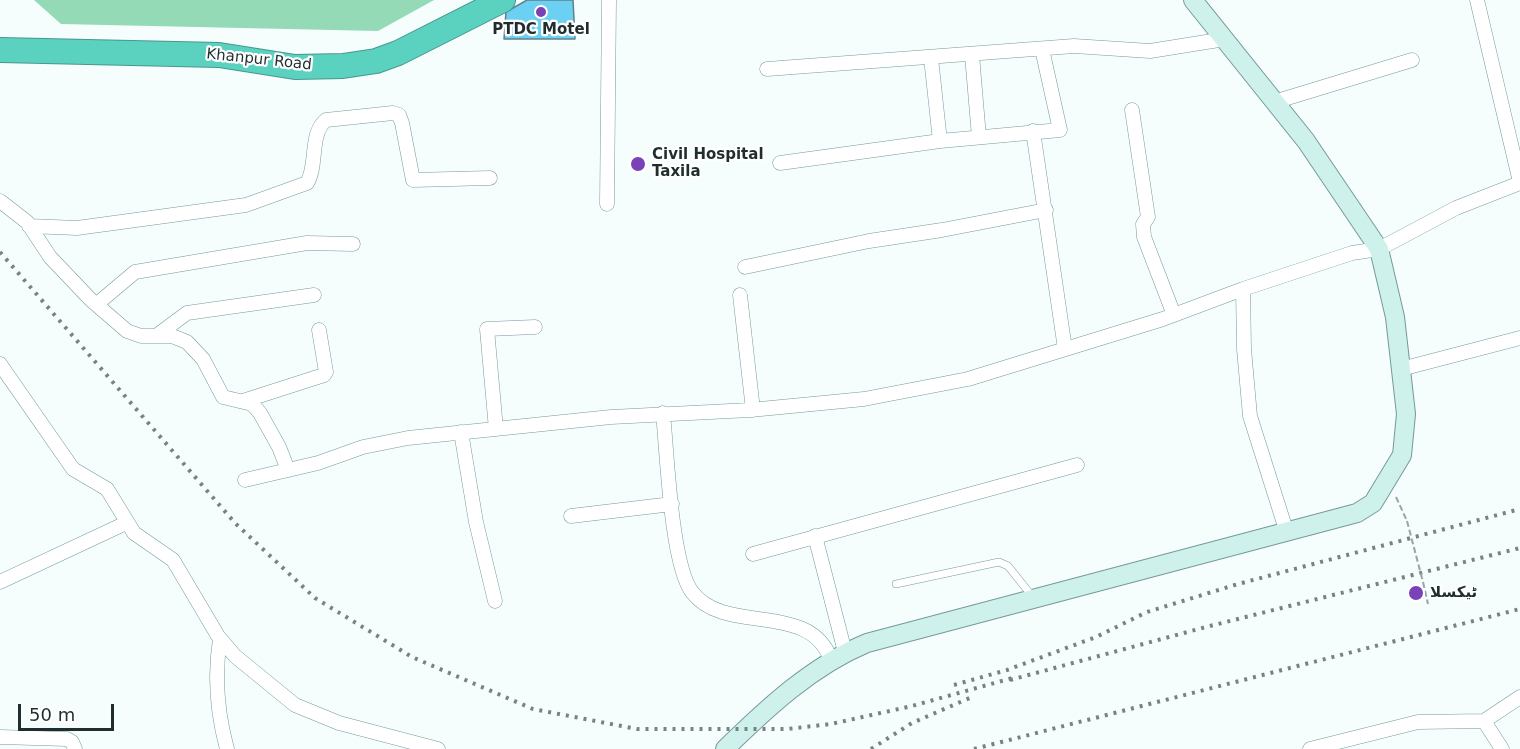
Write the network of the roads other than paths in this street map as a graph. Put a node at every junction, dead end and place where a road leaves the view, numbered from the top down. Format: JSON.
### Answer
{"nodes":[{"id":1,"x":503,"y":0,"type":"edge"},
{"id":2,"x":609,"y":0,"type":"edge"},
{"id":3,"x":1194,"y":0,"type":"edge"},
{"id":4,"x":1477,"y":0,"type":"edge"},
{"id":5,"x":1225,"y":39,"type":"junction"},
{"id":6,"x":1042,"y":49,"type":"junction"},
{"id":7,"x":0,"y":50,"type":"edge"},
{"id":8,"x":972,"y":55,"type":"junction"},
{"id":9,"x":931,"y":58,"type":"junction"},
{"id":10,"x":1412,"y":60,"type":"dead end"},
{"id":11,"x":767,"y":69,"type":"dead end"},
{"id":12,"x":1274,"y":102,"type":"junction"},
{"id":13,"x":1132,"y":110,"type":"dead end"},
{"id":14,"x":1033,"y":131,"type":"junction"},
{"id":15,"x":979,"y":137,"type":"junction"},
{"id":16,"x":940,"y":141,"type":"junction"},
{"id":17,"x":780,"y":163,"type":"dead end"},
{"id":18,"x":490,"y":178,"type":"dead end"},
{"id":19,"x":1520,"y":182,"type":"edge"},
{"id":20,"x":0,"y":201,"type":"edge"},
{"id":21,"x":608,"y":204,"type":"dead end"},
{"id":22,"x":1046,"y":210,"type":"junction"},
{"id":23,"x":30,"y":226,"type":"junction"},
{"id":24,"x":352,"y":244,"type":"dead end"},
{"id":25,"x":1379,"y":249,"type":"junction"},
{"id":26,"x":745,"y":267,"type":"dead end"},
{"id":27,"x":1243,"y":289,"type":"junction"},
{"id":28,"x":314,"y":295,"type":"dead end"},
{"id":29,"x":740,"y":296,"type":"dead end"},
{"id":30,"x":97,"y":304,"type":"junction"},
{"id":31,"x":1174,"y":315,"type":"junction"},
{"id":32,"x":535,"y":327,"type":"dead end"},
{"id":33,"x":319,"y":330,"type":"dead end"},
{"id":34,"x":156,"y":336,"type":"junction"},
{"id":35,"x":1520,"y":338,"type":"edge"},
{"id":36,"x":1065,"y":349,"type":"junction"},
{"id":37,"x":0,"y":364,"type":"edge"},
{"id":38,"x":1401,"y":369,"type":"junction"},
{"id":39,"x":243,"y":401,"type":"junction"},
{"id":40,"x":753,"y":410,"type":"junction"},
{"id":41,"x":663,"y":413,"type":"junction"},
{"id":42,"x":496,"y":429,"type":"junction"},
{"id":43,"x":462,"y":432,"type":"junction"},
{"id":44,"x":1077,"y":465,"type":"dead end"},
{"id":45,"x":288,"y":470,"type":"junction"},
{"id":46,"x":245,"y":480,"type":"dead end"},
{"id":47,"x":672,"y":504,"type":"junction"},
{"id":48,"x":571,"y":516,"type":"dead end"},
{"id":49,"x":126,"y":523,"type":"junction"},
{"id":50,"x":1287,"y":533,"type":"junction"},
{"id":51,"x":815,"y":536,"type":"junction"},
{"id":52,"x":753,"y":554,"type":"dead end"},
{"id":53,"x":0,"y":582,"type":"edge"},
{"id":54,"x":896,"y":584,"type":"dead end"},
{"id":55,"x":1034,"y":600,"type":"junction"},
{"id":56,"x":495,"y":601,"type":"dead end"},
{"id":57,"x":220,"y":639,"type":"junction"},
{"id":58,"x":838,"y":656,"type":"junction"},
{"id":59,"x":1517,"y":700,"type":"edge"},
{"id":60,"x":1484,"y":721,"type":"junction"},
{"id":61,"x":0,"y":737,"type":"edge"},
{"id":62,"x":401,"y":744,"type":"edge"},
{"id":63,"x":75,"y":749,"type":"edge"},
{"id":64,"x":227,"y":749,"type":"edge"},
{"id":65,"x":438,"y":749,"type":"edge"},
{"id":66,"x":725,"y":749,"type":"edge"},
{"id":67,"x":1310,"y":749,"type":"edge"},
{"id":68,"x":1502,"y":749,"type":"edge"}],
"edges":[{"from":1,"to":7,"type":"highway","name":"Khanpur Road"},
{"from":2,"to":21,"type":"street"},
{"from":3,"to":5,"type":"street"},
{"from":4,"to":19,"type":"street"},
{"from":5,"to":6,"type":"street"},
{"from":5,"to":12,"type":"street"},
{"from":6,"to":8,"type":"street"},
{"from":6,"to":14,"type":"street"},
{"from":8,"to":9,"type":"street"},
{"from":8,"to":15,"type":"street"},
{"from":9,"to":11,"type":"street"},
{"from":9,"to":16,"type":"street"},
{"from":10,"to":12,"type":"street"},
{"from":12,"to":25,"type":"street"},
{"from":13,"to":31,"type":"street"},
{"from":14,"to":15,"type":"street"},
{"from":14,"to":22,"type":"street"},
{"from":15,"to":16,"type":"street"},
{"from":16,"to":17,"type":"street"},
{"from":18,"to":23,"type":"street"},
{"from":19,"to":25,"type":"street"},
{"from":20,"to":23,"type":"street"},
{"from":22,"to":26,"type":"street"},
{"from":22,"to":36,"type":"street"},
{"from":23,"to":30,"type":"street"},
{"from":24,"to":30,"type":"street"},
{"from":25,"to":27,"type":"street"},
{"from":25,"to":38,"type":"street"},
{"from":27,"to":31,"type":"street"},
{"from":27,"to":50,"type":"street"},
{"from":28,"to":34,"type":"street"},
{"from":29,"to":40,"type":"street"},
{"from":30,"to":34,"type":"street"},
{"from":31,"to":36,"type":"street"},
{"from":32,"to":42,"type":"street"},
{"from":33,"to":39,"type":"street"},
{"from":34,"to":39,"type":"street"},
{"from":35,"to":38,"type":"street"},
{"from":36,"to":40,"type":"street"},
{"from":37,"to":49,"type":"street"},
{"from":38,"to":50,"type":"street"},
{"from":39,"to":45,"type":"street"},
{"from":40,"to":41,"type":"street"},
{"from":41,"to":42,"type":"street"},
{"from":41,"to":47,"type":"street"},
{"from":42,"to":43,"type":"street"},
{"from":43,"to":45,"type":"street"},
{"from":43,"to":56,"type":"street"},
{"from":44,"to":51,"type":"street"},
{"from":45,"to":46,"type":"street"},
{"from":47,"to":48,"type":"street"},
{"from":47,"to":58,"type":"street"},
{"from":49,"to":53,"type":"street"},
{"from":49,"to":57,"type":"street"},
{"from":50,"to":55,"type":"street"},
{"from":51,"to":52,"type":"street"},
{"from":51,"to":58,"type":"street"},
{"from":54,"to":55,"type":"lane"},
{"from":55,"to":58,"type":"street"},
{"from":57,"to":62,"type":"street"},
{"from":57,"to":64,"type":"street"},
{"from":58,"to":66,"type":"street"},
{"from":59,"to":60,"type":"street"},
{"from":60,"to":67,"type":"street"},
{"from":60,"to":68,"type":"street"},
{"from":61,"to":63,"type":"street"},
{"from":62,"to":65,"type":"street"}]}
